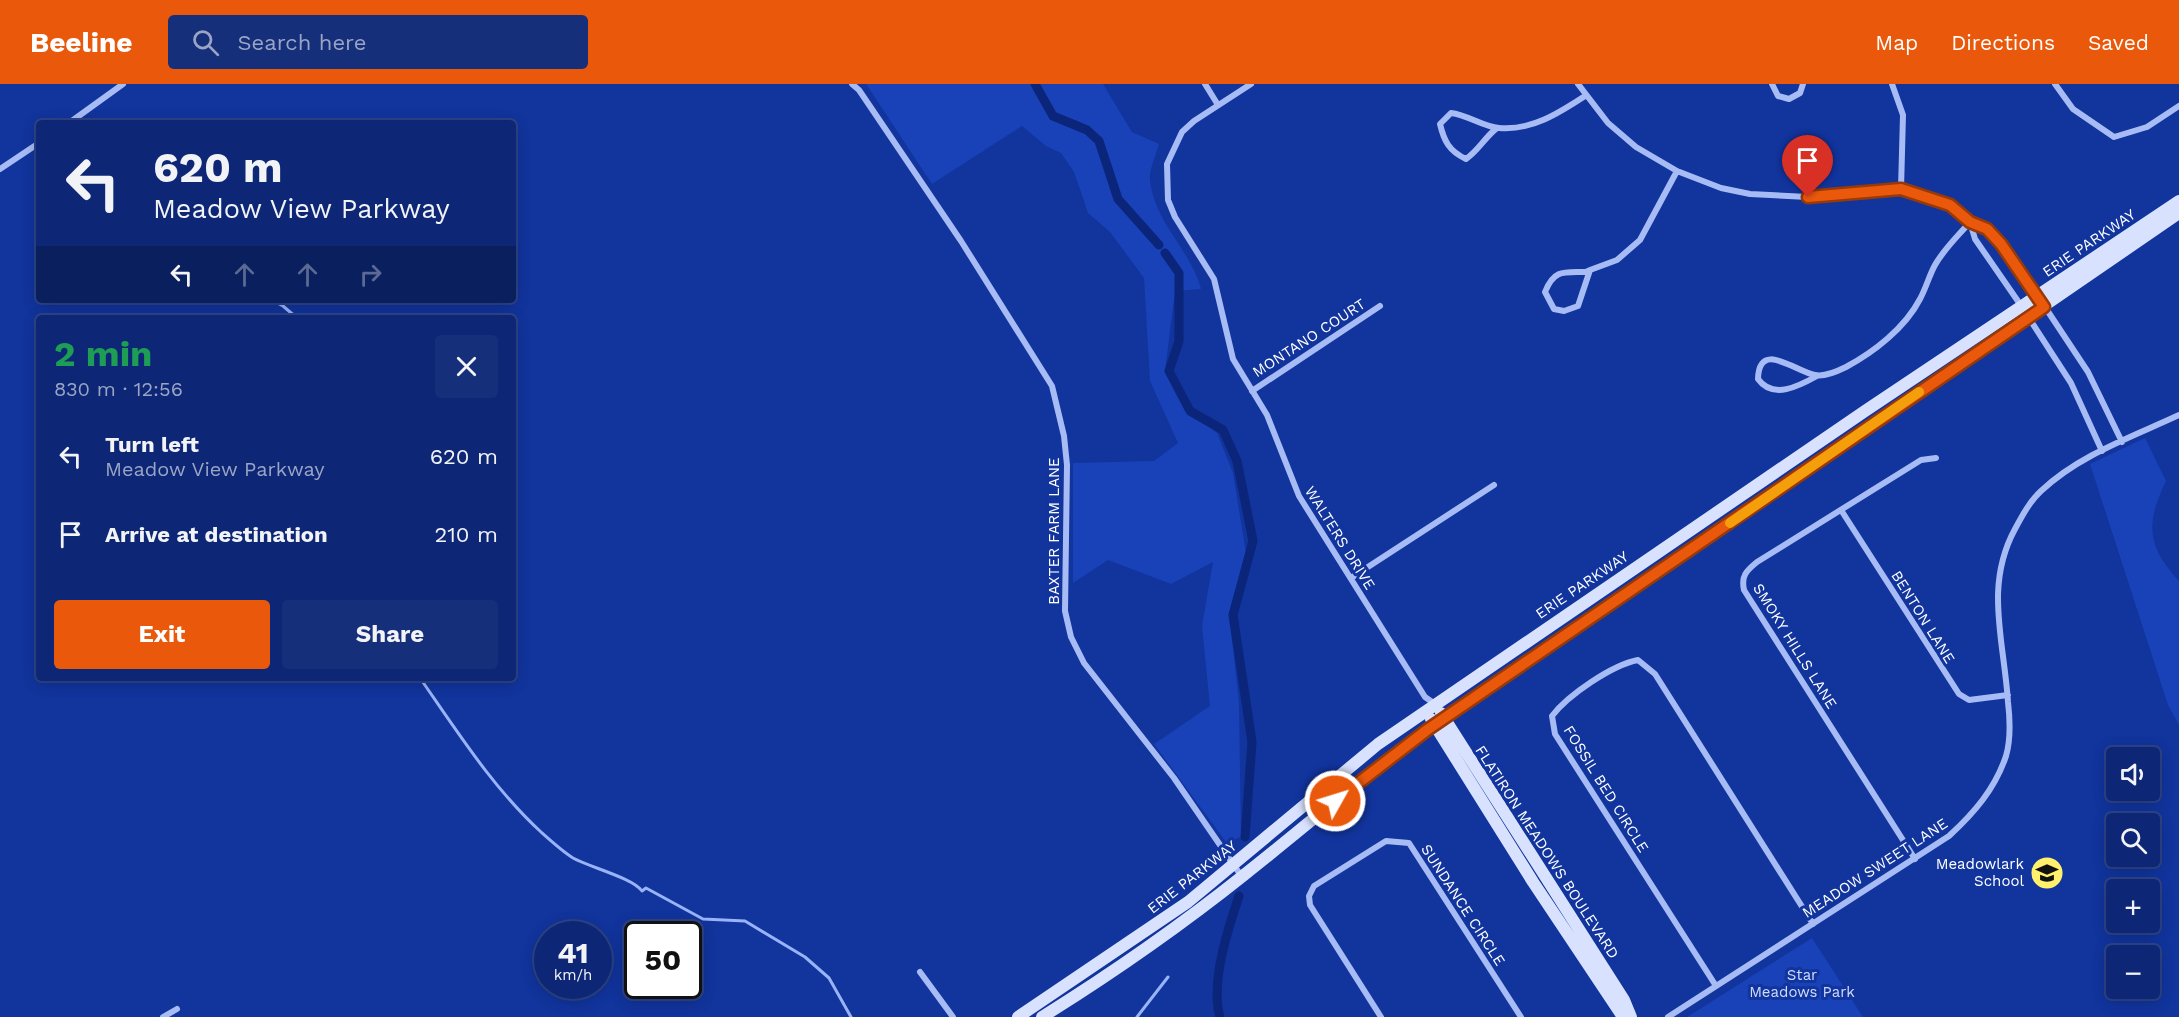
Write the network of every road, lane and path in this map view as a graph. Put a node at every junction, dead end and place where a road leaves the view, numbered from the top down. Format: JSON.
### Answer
{"nodes":[{"id":1,"x":123,"y":84,"type":"edge"},
{"id":2,"x":852,"y":84,"type":"edge"},
{"id":3,"x":1205,"y":84,"type":"edge"},
{"id":4,"x":1251,"y":84,"type":"edge"},
{"id":5,"x":1578,"y":84,"type":"edge"},
{"id":6,"x":1772,"y":84,"type":"edge"},
{"id":7,"x":1803,"y":84,"type":"edge"},
{"id":8,"x":1892,"y":84,"type":"edge"},
{"id":9,"x":2055,"y":84,"type":"edge"},
{"id":10,"x":1585,"y":96,"type":"junction"},
{"id":11,"x":1218,"y":105,"type":"junction"},
{"id":12,"x":2179,"y":106,"type":"edge"},
{"id":13,"x":73,"y":120,"type":"edge"},
{"id":14,"x":1497,"y":128,"type":"junction"},
{"id":15,"x":36,"y":145,"type":"edge"},
{"id":16,"x":0,"y":170,"type":"edge"},
{"id":17,"x":1677,"y":171,"type":"junction"},
{"id":18,"x":1901,"y":189,"type":"junction"},
{"id":19,"x":2179,"y":201,"type":"edge"},
{"id":20,"x":2179,"y":213,"type":"edge"},
{"id":21,"x":1970,"y":222,"type":"junction"},
{"id":22,"x":1590,"y":270,"type":"junction"},
{"id":23,"x":2040,"y":301,"type":"junction"},
{"id":24,"x":1380,"y":306,"type":"dead end"},
{"id":25,"x":2025,"y":312,"type":"junction"},
{"id":26,"x":1817,"y":376,"type":"junction"},
{"id":27,"x":1252,"y":391,"type":"junction"},
{"id":28,"x":2179,"y":415,"type":"edge"},
{"id":29,"x":2122,"y":442,"type":"junction"},
{"id":30,"x":2102,"y":451,"type":"junction"},
{"id":31,"x":1936,"y":458,"type":"dead end"},
{"id":32,"x":1494,"y":485,"type":"dead end"},
{"id":33,"x":1841,"y":510,"type":"junction"},
{"id":34,"x":1351,"y":578,"type":"junction"},
{"id":35,"x":2008,"y":695,"type":"junction"},
{"id":36,"x":1429,"y":703,"type":"junction"},
{"id":37,"x":1439,"y":722,"type":"junction"},
{"id":38,"x":1915,"y":858,"type":"junction"},
{"id":39,"x":1233,"y":865,"type":"junction"},
{"id":40,"x":1242,"y":877,"type":"junction"},
{"id":41,"x":1813,"y":924,"type":"junction"},
{"id":42,"x":920,"y":972,"type":"dead end"},
{"id":43,"x":1716,"y":986,"type":"junction"},
{"id":44,"x":177,"y":1008,"type":"dead end"},
{"id":45,"x":163,"y":1017,"type":"edge"},
{"id":46,"x":953,"y":1017,"type":"edge"},
{"id":47,"x":1018,"y":1017,"type":"edge"},
{"id":48,"x":1042,"y":1017,"type":"edge"},
{"id":49,"x":1381,"y":1017,"type":"edge"},
{"id":50,"x":1521,"y":1017,"type":"edge"},
{"id":51,"x":1623,"y":1017,"type":"edge"},
{"id":52,"x":1631,"y":1017,"type":"edge"},
{"id":53,"x":1668,"y":1017,"type":"edge"}],
"edges":[{"from":1,"to":13,"type":"street"},
{"from":2,"to":39,"type":"street","name":"BAXTER FARM LANE"},
{"from":3,"to":11,"type":"street"},
{"from":4,"to":11,"type":"street","name":"WALTERS DRIVE"},
{"from":5,"to":10,"type":"street"},
{"from":6,"to":7,"type":"street"},
{"from":8,"to":18,"type":"street"},
{"from":9,"to":12,"type":"street"},
{"from":10,"to":14,"type":"street"},
{"from":10,"to":17,"type":"street"},
{"from":11,"to":27,"type":"street","name":"WALTERS DRIVE"},
{"from":14,"to":14,"type":"street"},
{"from":15,"to":16,"type":"street"},
{"from":17,"to":18,"type":"street"},
{"from":17,"to":22,"type":"street"},
{"from":18,"to":21,"type":"street"},
{"from":19,"to":23,"type":"main road","name":"ERIE PARKWAY"},
{"from":20,"to":23,"type":"main road","name":"ERIE PARKWAY"},
{"from":21,"to":23,"type":"street"},
{"from":21,"to":25,"type":"street"},
{"from":21,"to":26,"type":"street"},
{"from":22,"to":22,"type":"street"},
{"from":23,"to":25,"type":"main road","name":"ERIE PARKWAY"},
{"from":23,"to":29,"type":"street"},
{"from":24,"to":27,"type":"street","name":"MONTANO COURT"},
{"from":25,"to":30,"type":"street"},
{"from":25,"to":36,"type":"main road","name":"ERIE PARKWAY"},
{"from":25,"to":37,"type":"main road","name":"ERIE PARKWAY"},
{"from":26,"to":26,"type":"street"},
{"from":27,"to":34,"type":"street","name":"WALTERS DRIVE"},
{"from":28,"to":29,"type":"street","name":"MEADOW SWEET LANE"},
{"from":29,"to":30,"type":"street","name":"MEADOW SWEET LANE"},
{"from":30,"to":35,"type":"street","name":"MEADOW SWEET LANE"},
{"from":31,"to":33,"type":"street","name":"SMOKY HILLS LANE"},
{"from":32,"to":34,"type":"street"},
{"from":33,"to":35,"type":"street","name":"BENTON LANE"},
{"from":33,"to":38,"type":"street","name":"SMOKY HILLS LANE"},
{"from":34,"to":36,"type":"street","name":"WALTERS DRIVE"},
{"from":35,"to":38,"type":"street","name":"MEADOW SWEET LANE"},
{"from":36,"to":37,"type":"main road","name":"FLATIRON MEADOWS BOULEVARD"},
{"from":36,"to":39,"type":"main road","name":"ERIE PARKWAY"},
{"from":37,"to":40,"type":"main road","name":"ERIE PARKWAY"},
{"from":37,"to":51,"type":"main road","name":"FLATIRON MEADOWS BOULEVARD"},
{"from":37,"to":52,"type":"main road","name":"FLATIRON MEADOWS BOULEVARD"},
{"from":38,"to":41,"type":"street","name":"MEADOW SWEET LANE"},
{"from":39,"to":40,"type":"street","name":"BAXTER FARM LANE"},
{"from":39,"to":47,"type":"main road","name":"ERIE PARKWAY"},
{"from":40,"to":48,"type":"main road","name":"ERIE PARKWAY"},
{"from":41,"to":43,"type":"street","name":"MEADOW SWEET LANE"},
{"from":41,"to":43,"type":"street","name":"FOSSIL BED CIRCLE"},
{"from":42,"to":46,"type":"street"},
{"from":43,"to":53,"type":"street","name":"MEADOW SWEET LANE"},
{"from":44,"to":45,"type":"street"},
{"from":49,"to":50,"type":"street","name":"SUNDANCE CIRCLE"}]}
